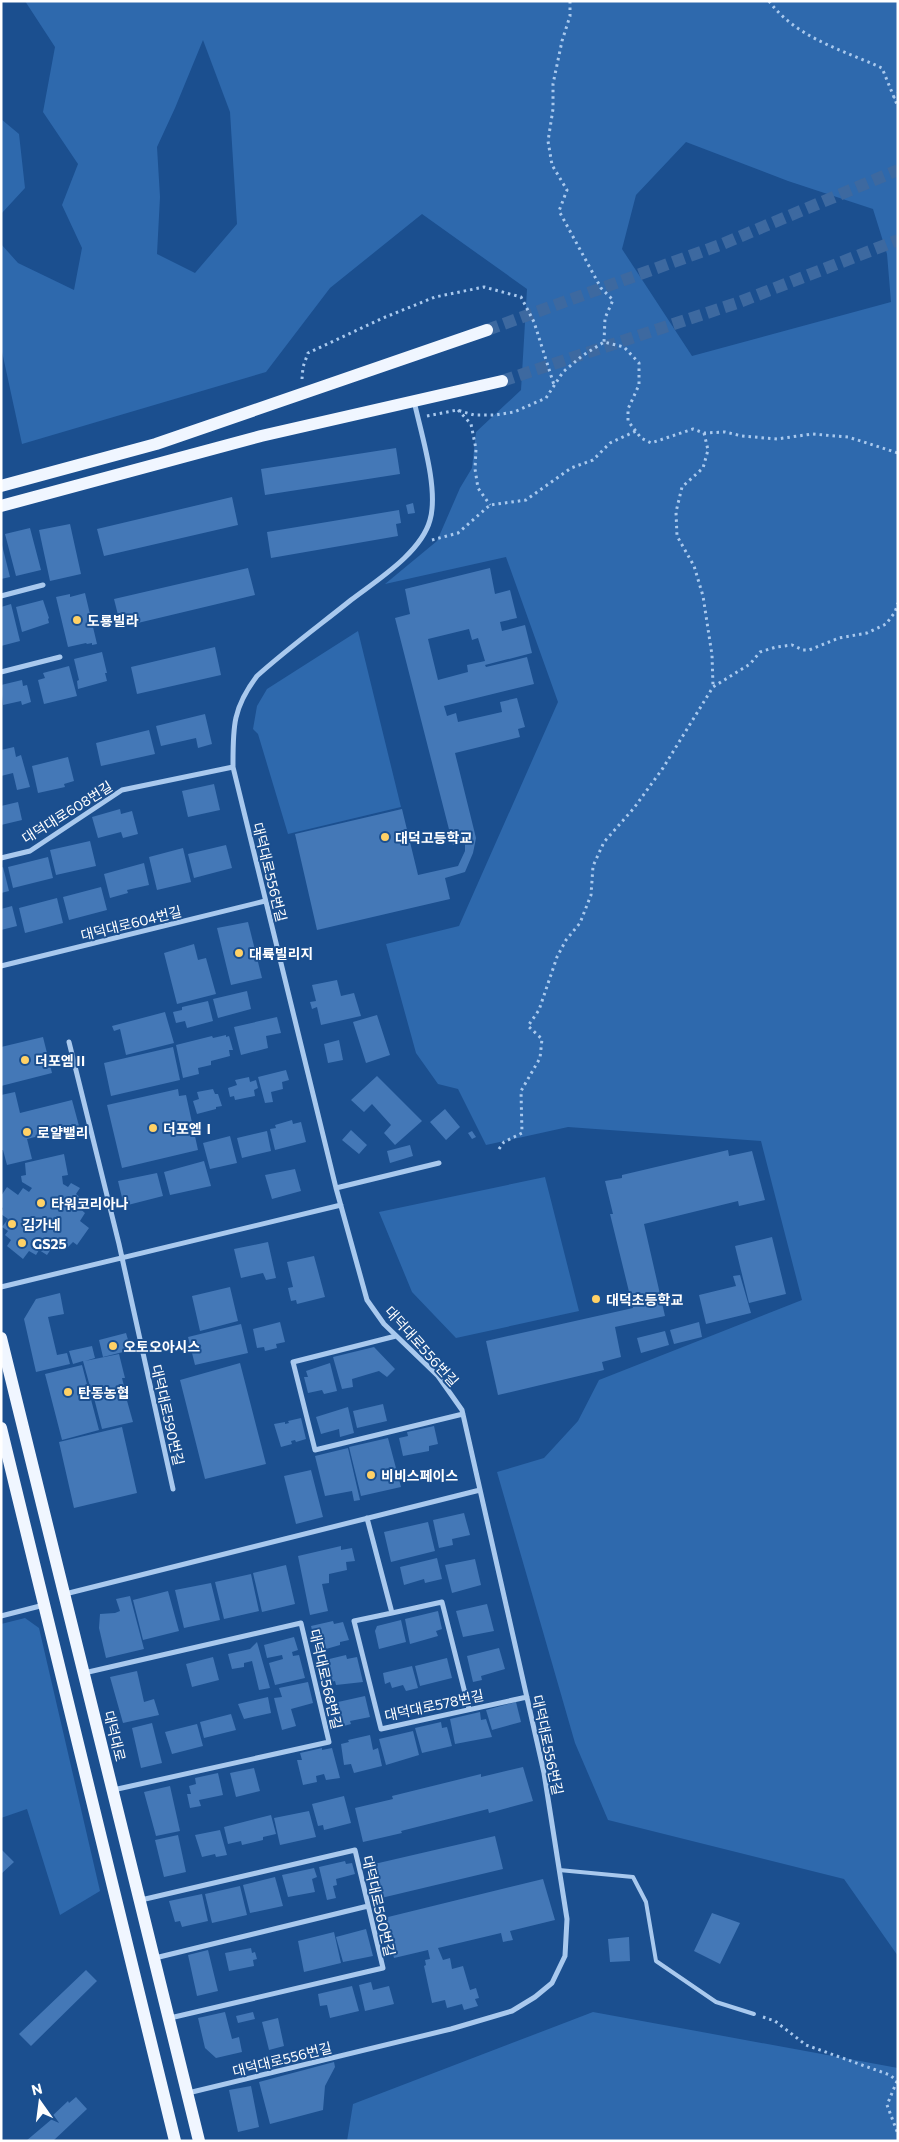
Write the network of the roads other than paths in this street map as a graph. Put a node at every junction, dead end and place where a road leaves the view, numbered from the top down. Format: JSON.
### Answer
{"nodes":[{"id":1,"x":487,"y":330,"type":"tunnel mouth"},
{"id":2,"x":502,"y":381,"type":"tunnel mouth"},
{"id":3,"x":413,"y":400,"type":"junction"},
{"id":4,"x":1,"y":486,"type":"edge"},
{"id":5,"x":1,"y":506,"type":"edge"},
{"id":6,"x":43,"y":585,"type":"dead end"},
{"id":7,"x":1,"y":596,"type":"edge"},
{"id":8,"x":60,"y":657,"type":"dead end"},
{"id":9,"x":1,"y":672,"type":"edge"},
{"id":10,"x":233,"y":767,"type":"junction"},
{"id":11,"x":1,"y":858,"type":"edge"},
{"id":12,"x":265,"y":901,"type":"junction"},
{"id":13,"x":1,"y":966,"type":"edge"},
{"id":14,"x":69,"y":1042,"type":"dead end"},
{"id":15,"x":440,"y":1162,"type":"dead end"},
{"id":16,"x":336,"y":1188,"type":"junction"},
{"id":17,"x":341,"y":1205,"type":"junction"},
{"id":18,"x":122,"y":1259,"type":"junction"},
{"id":19,"x":1,"y":1287,"type":"edge"},
{"id":20,"x":396,"y":1336,"type":"junction"},
{"id":21,"x":1,"y":1338,"type":"edge"},
{"id":22,"x":463,"y":1414,"type":"junction"},
{"id":23,"x":1,"y":1428,"type":"edge"},
{"id":24,"x":173,"y":1488,"type":"dead end"},
{"id":25,"x":480,"y":1490,"type":"junction"},
{"id":26,"x":367,"y":1518,"type":"junction"},
{"id":27,"x":64,"y":1594,"type":"junction"},
{"id":28,"x":45,"y":1605,"type":"junction"},
{"id":29,"x":392,"y":1613,"type":"junction"},
{"id":30,"x":1,"y":1616,"type":"edge"},
{"id":31,"x":84,"y":1673,"type":"junction"},
{"id":32,"x":527,"y":1697,"type":"junction"},
{"id":33,"x":469,"y":1709,"type":"junction"},
{"id":34,"x":113,"y":1790,"type":"junction"},
{"id":35,"x":559,"y":1870,"type":"junction"},
{"id":36,"x":140,"y":1900,"type":"junction"},
{"id":37,"x":368,"y":1906,"type":"junction"},
{"id":38,"x":154,"y":1958,"type":"junction"},
{"id":39,"x":754,"y":2014,"type":"road end"},
{"id":40,"x":169,"y":2018,"type":"junction"},
{"id":41,"x":188,"y":2093,"type":"junction"},
{"id":42,"x":175,"y":2141,"type":"edge"},
{"id":43,"x":200,"y":2141,"type":"edge"}],
"edges":[{"from":1,"to":4,"type":"main road"},
{"from":2,"to":3,"type":"main road"},
{"from":3,"to":5,"type":"main road"},
{"from":3,"to":10,"type":"street","name":"대덕대로556번길"},
{"from":6,"to":7,"type":"street"},
{"from":8,"to":9,"type":"street"},
{"from":10,"to":11,"type":"street","name":"대덕대로608번길"},
{"from":10,"to":12,"type":"street","name":"대덕대로556번길"},
{"from":12,"to":13,"type":"street","name":"대덕대로604번길"},
{"from":12,"to":16,"type":"street","name":"대덕대로556번길"},
{"from":14,"to":18,"type":"street","name":"대덕대로590번길"},
{"from":15,"to":16,"type":"street"},
{"from":16,"to":17,"type":"street","name":"대덕대로556번길"},
{"from":17,"to":18,"type":"street"},
{"from":17,"to":20,"type":"street","name":"대덕대로556번길"},
{"from":18,"to":19,"type":"street"},
{"from":18,"to":24,"type":"street","name":"대덕대로590번길"},
{"from":20,"to":22,"type":"street","name":"대덕대로556번길"},
{"from":20,"to":22,"type":"street"},
{"from":21,"to":27,"type":"main road","name":"대덕대로"},
{"from":22,"to":25,"type":"street","name":"대덕대로556번길"},
{"from":23,"to":28,"type":"main road"},
{"from":25,"to":26,"type":"street"},
{"from":25,"to":32,"type":"street","name":"대덕대로556번길"},
{"from":26,"to":27,"type":"street"},
{"from":26,"to":29,"type":"street"},
{"from":27,"to":31,"type":"main road","name":"대덕대로"},
{"from":28,"to":30,"type":"street"},
{"from":28,"to":42,"type":"main road"},
{"from":29,"to":33,"type":"street"},
{"from":29,"to":33,"type":"street","name":"대덕대로578번길"},
{"from":31,"to":34,"type":"main road","name":"대덕대로"},
{"from":31,"to":34,"type":"street","name":"대덕대로568번길"},
{"from":32,"to":33,"type":"street","name":"대덕대로578번길"},
{"from":32,"to":35,"type":"street","name":"대덕대로556번길"},
{"from":34,"to":36,"type":"main road","name":"대덕대로"},
{"from":35,"to":39,"type":"lane"},
{"from":35,"to":41,"type":"street","name":"대덕대로556번길"},
{"from":36,"to":37,"type":"street","name":"대덕대로560번길"},
{"from":36,"to":38,"type":"main road","name":"대덕대로"},
{"from":37,"to":38,"type":"street"},
{"from":37,"to":40,"type":"street","name":"대덕대로560번길"},
{"from":38,"to":40,"type":"main road","name":"대덕대로"},
{"from":40,"to":41,"type":"main road","name":"대덕대로"},
{"from":41,"to":43,"type":"main road","name":"대덕대로"}]}
